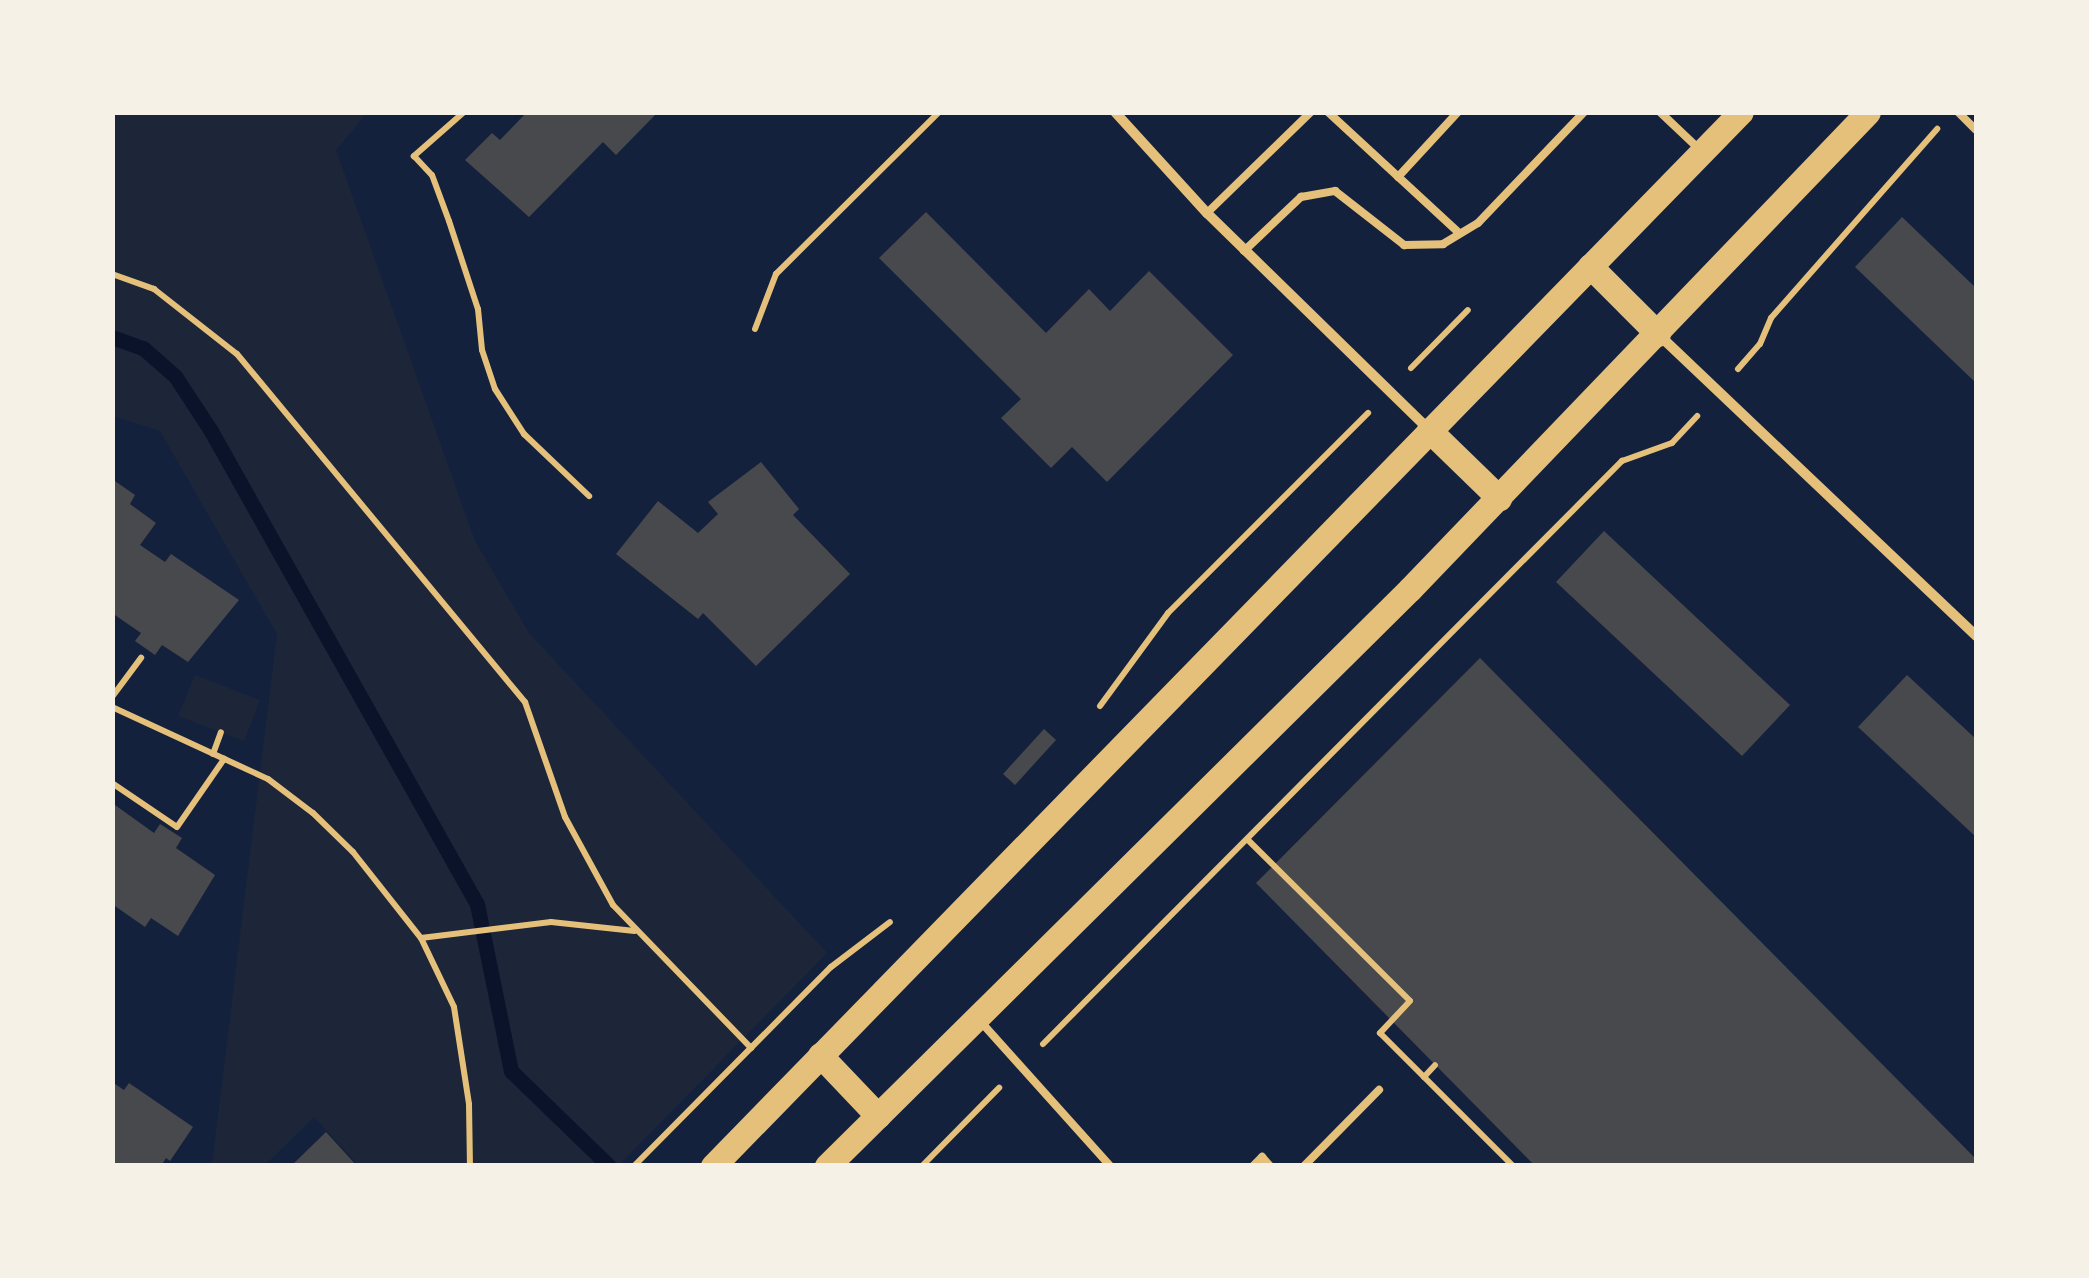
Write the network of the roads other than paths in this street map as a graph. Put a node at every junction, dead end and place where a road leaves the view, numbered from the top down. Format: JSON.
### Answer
{"nodes":[{"id":1,"x":1116,"y":112,"type":"edge"},
{"id":2,"x":1310,"y":112,"type":"edge"},
{"id":3,"x":1328,"y":112,"type":"edge"},
{"id":4,"x":1458,"y":112,"type":"edge"},
{"id":5,"x":1584,"y":112,"type":"edge"},
{"id":6,"x":1660,"y":112,"type":"edge"},
{"id":7,"x":1741,"y":112,"type":"edge"},
{"id":8,"x":1868,"y":112,"type":"edge"},
{"id":9,"x":1958,"y":112,"type":"edge"},
{"id":10,"x":1976,"y":130,"type":"edge"},
{"id":11,"x":1702,"y":152,"type":"junction"},
{"id":12,"x":1398,"y":176,"type":"junction"},
{"id":13,"x":1207,"y":213,"type":"junction"},
{"id":14,"x":1459,"y":234,"type":"junction"},
{"id":15,"x":1244,"y":251,"type":"junction"},
{"id":16,"x":1590,"y":266,"type":"junction"},
{"id":17,"x":1658,"y":334,"type":"junction"},
{"id":18,"x":1428,"y":430,"type":"junction"},
{"id":19,"x":1499,"y":498,"type":"junction"},
{"id":20,"x":1976,"y":636,"type":"edge"},
{"id":21,"x":978,"y":1019,"type":"junction"},
{"id":22,"x":820,"y":1055,"type":"junction"},
{"id":23,"x":1379,"y":1090,"type":"dead end"},
{"id":24,"x":878,"y":1116,"type":"junction"},
{"id":25,"x":713,"y":1166,"type":"edge"},
{"id":26,"x":828,"y":1166,"type":"edge"},
{"id":27,"x":1110,"y":1166,"type":"edge"},
{"id":28,"x":1253,"y":1166,"type":"edge"},
{"id":29,"x":1270,"y":1166,"type":"edge"},
{"id":30,"x":1304,"y":1166,"type":"edge"}],
"edges":[{"from":1,"to":13,"type":"street"},
{"from":2,"to":13,"type":"lane"},
{"from":3,"to":12,"type":"lane"},
{"from":4,"to":12,"type":"lane"},
{"from":5,"to":14,"type":"lane"},
{"from":6,"to":11,"type":"lane"},
{"from":7,"to":11,"type":"main road"},
{"from":8,"to":17,"type":"main road"},
{"from":9,"to":10,"type":"lane"},
{"from":11,"to":16,"type":"main road"},
{"from":12,"to":14,"type":"lane"},
{"from":13,"to":15,"type":"street"},
{"from":14,"to":15,"type":"lane"},
{"from":15,"to":18,"type":"street"},
{"from":16,"to":17,"type":"main road"},
{"from":16,"to":18,"type":"main road"},
{"from":17,"to":19,"type":"main road"},
{"from":17,"to":20,"type":"street"},
{"from":18,"to":19,"type":"main road"},
{"from":18,"to":22,"type":"main road"},
{"from":19,"to":21,"type":"main road"},
{"from":21,"to":24,"type":"main road"},
{"from":21,"to":27,"type":"lane"},
{"from":22,"to":24,"type":"main road"},
{"from":22,"to":25,"type":"main road"},
{"from":23,"to":30,"type":"lane"},
{"from":24,"to":26,"type":"main road"},
{"from":28,"to":29,"type":"lane"}]}
